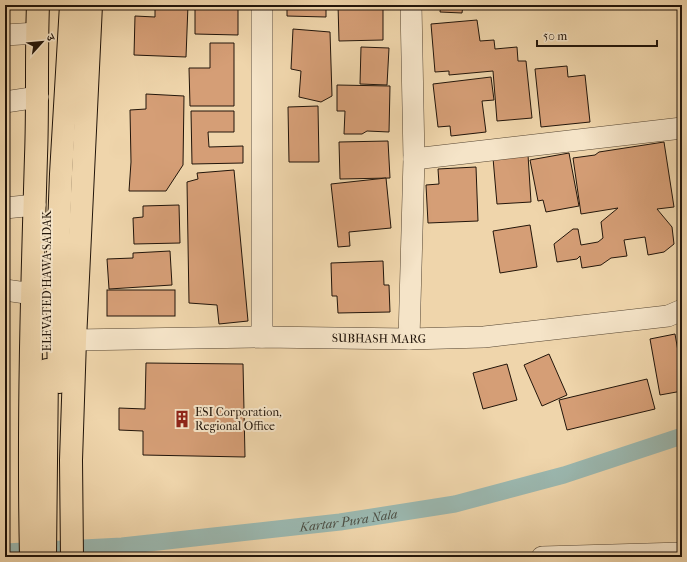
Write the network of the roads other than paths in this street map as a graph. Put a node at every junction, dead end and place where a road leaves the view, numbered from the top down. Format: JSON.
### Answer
{"nodes":[{"id":1,"x":38,"y":5,"type":"edge"},
{"id":2,"x":50,"y":5,"type":"edge"},
{"id":3,"x":71,"y":5,"type":"edge"},
{"id":4,"x":91,"y":5,"type":"edge"},
{"id":5,"x":262,"y":5,"type":"edge"},
{"id":6,"x":411,"y":5,"type":"edge"},
{"id":7,"x":37,"y":33,"type":"junction"},
{"id":8,"x":5,"y":35,"type":"edge"},
{"id":9,"x":38,"y":96,"type":"junction"},
{"id":10,"x":5,"y":102,"type":"edge"},
{"id":11,"x":682,"y":128,"type":"edge"},
{"id":12,"x":414,"y":159,"type":"junction"},
{"id":13,"x":35,"y":205,"type":"junction"},
{"id":14,"x":5,"y":208,"type":"edge"},
{"id":15,"x":5,"y":290,"type":"edge"},
{"id":16,"x":33,"y":294,"type":"junction"},
{"id":17,"x":682,"y":310,"type":"edge"},
{"id":18,"x":262,"y":337,"type":"junction"},
{"id":19,"x":409,"y":339,"type":"junction"},
{"id":20,"x":74,"y":340,"type":"junction"},
{"id":21,"x":71,"y":460,"type":"junction"},
{"id":22,"x":682,"y":554,"type":"edge"},
{"id":23,"x":567,"y":556,"type":"edge"},
{"id":24,"x":31,"y":557,"type":"edge"},
{"id":25,"x":45,"y":557,"type":"edge"},
{"id":26,"x":72,"y":557,"type":"edge"},
{"id":27,"x":542,"y":557,"type":"edge"}],
"edges":[{"from":1,"to":7,"type":"main road"},
{"from":2,"to":25,"type":"main road","name":"ELEVATED HAWA SADAK"},
{"from":3,"to":21,"type":"main road","name":"ELEVATED HAWA SADAK"},
{"from":4,"to":20,"type":"main road"},
{"from":5,"to":18,"type":"street"},
{"from":6,"to":12,"type":"street"},
{"from":7,"to":8,"type":"street"},
{"from":7,"to":9,"type":"main road"},
{"from":9,"to":10,"type":"street"},
{"from":9,"to":13,"type":"main road"},
{"from":11,"to":12,"type":"street"},
{"from":12,"to":19,"type":"street"},
{"from":13,"to":14,"type":"street"},
{"from":13,"to":16,"type":"main road"},
{"from":15,"to":16,"type":"street"},
{"from":16,"to":24,"type":"main road"},
{"from":17,"to":19,"type":"street","name":"SUBHASH MARG"},
{"from":18,"to":19,"type":"street","name":"SUBHASH MARG"},
{"from":18,"to":20,"type":"street","name":"SUBHASH MARG"},
{"from":20,"to":21,"type":"main road"},
{"from":21,"to":26,"type":"main road"},
{"from":22,"to":23,"type":"street"},
{"from":23,"to":27,"type":"street"}]}
